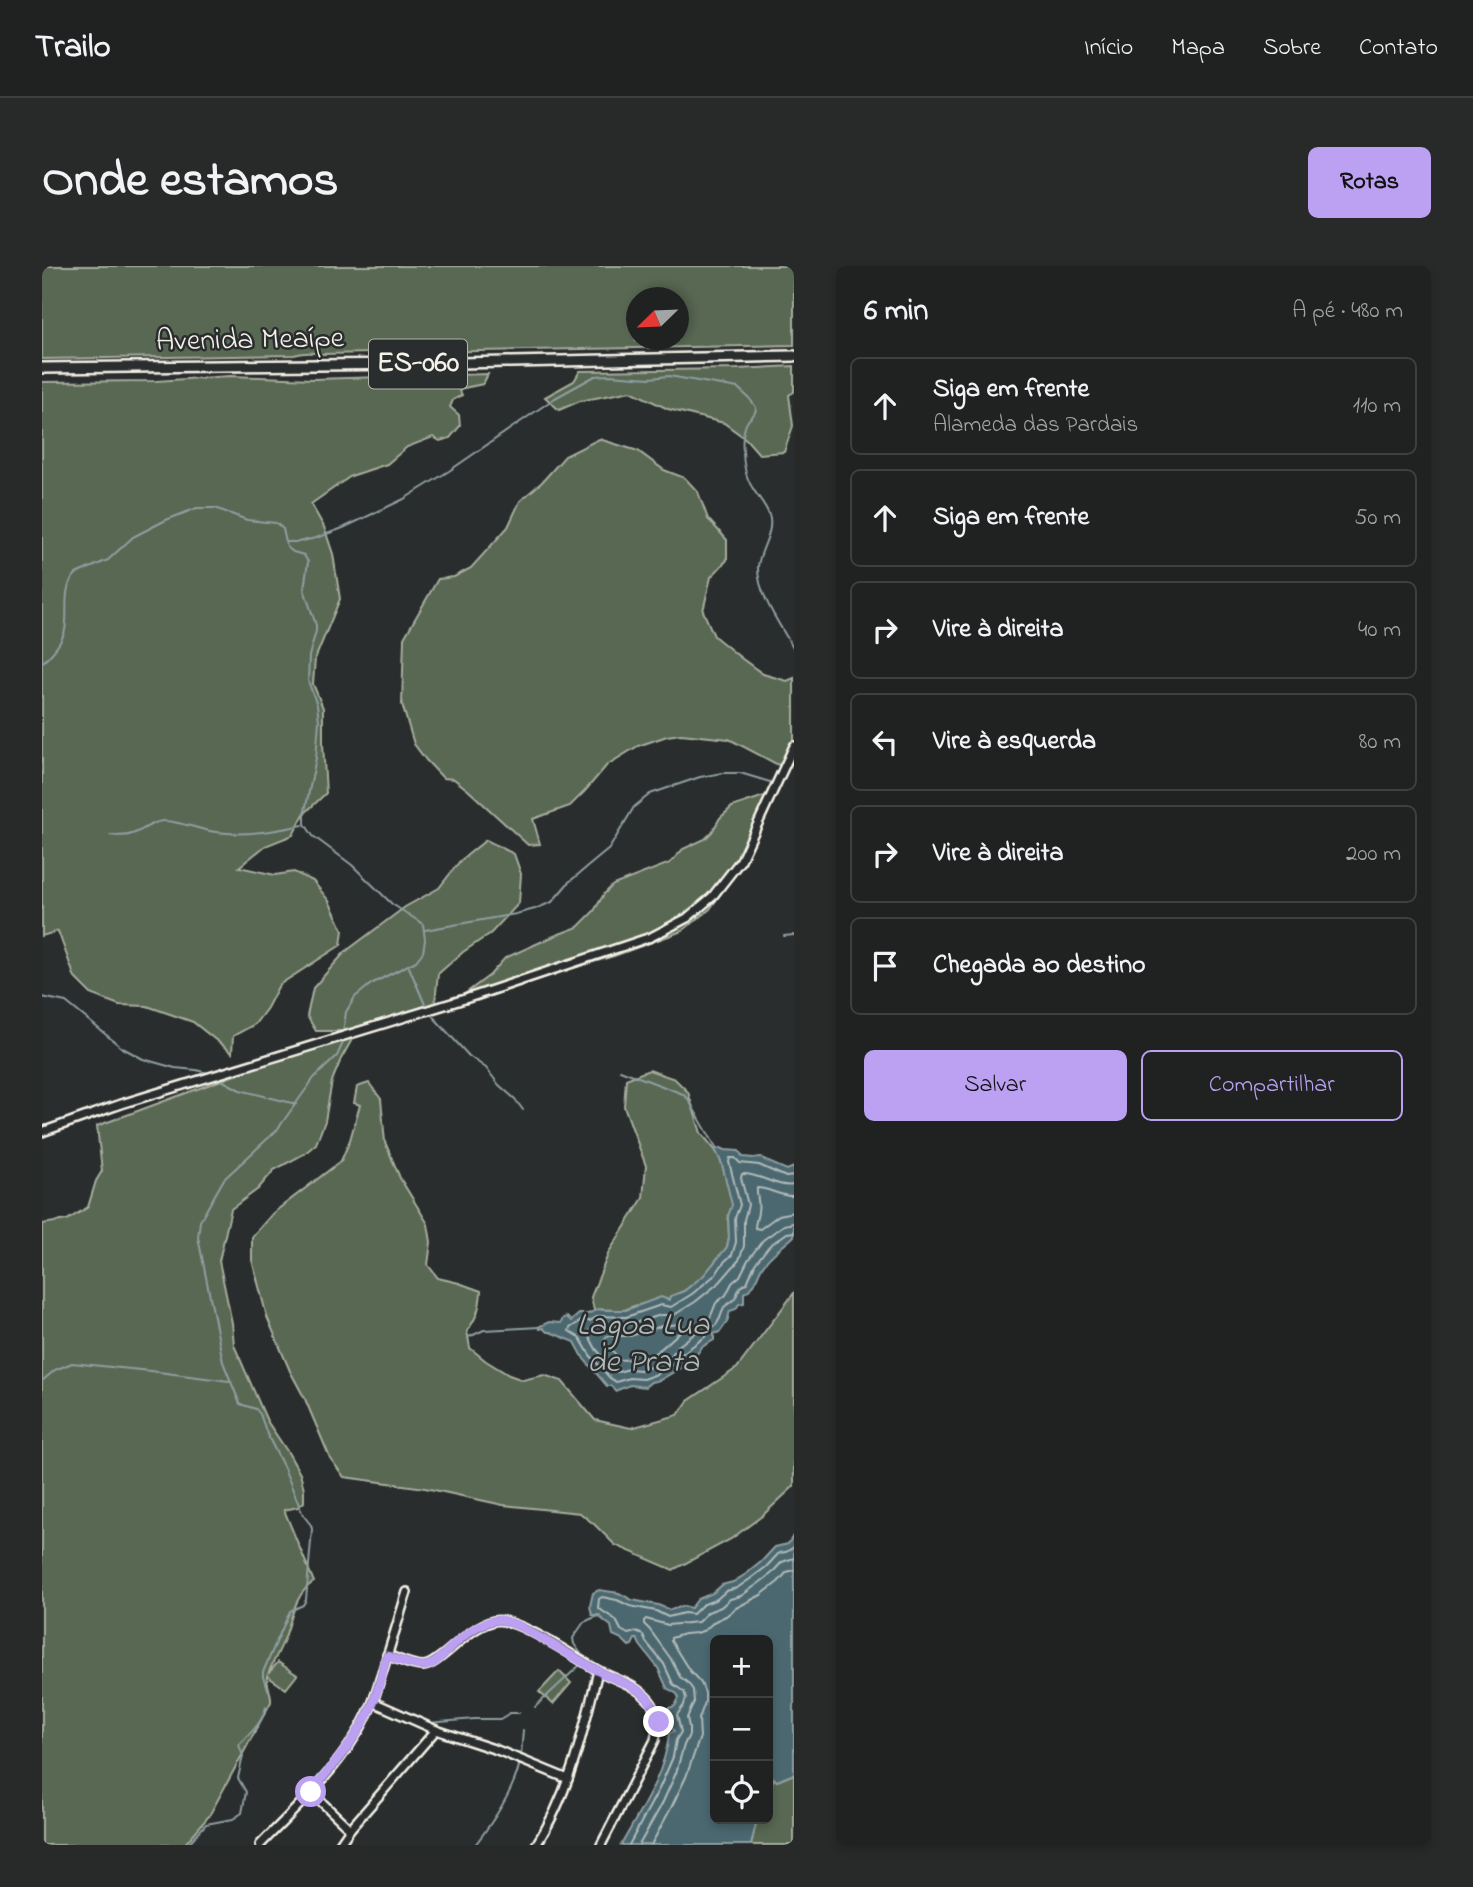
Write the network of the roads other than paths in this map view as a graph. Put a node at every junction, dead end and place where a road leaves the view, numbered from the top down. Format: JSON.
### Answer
{"nodes":[{"id":1,"x":794,"y":356,"type":"edge"},
{"id":2,"x":42,"y":368,"type":"edge"},
{"id":3,"x":794,"y":746,"type":"edge"},
{"id":4,"x":42,"y":1132,"type":"edge"},
{"id":5,"x":407,"y":1591,"type":"dead end"},
{"id":6,"x":387,"y":1656,"type":"junction"},
{"id":7,"x":598,"y":1671,"type":"junction"},
{"id":8,"x":373,"y":1702,"type":"junction"},
{"id":9,"x":436,"y":1730,"type":"junction"},
{"id":10,"x":568,"y":1779,"type":"junction"},
{"id":11,"x":311,"y":1792,"type":"junction"},
{"id":12,"x":350,"y":1829,"type":"junction"},
{"id":13,"x":260,"y":1845,"type":"edge"},
{"id":14,"x":339,"y":1845,"type":"edge"},
{"id":15,"x":537,"y":1845,"type":"edge"},
{"id":16,"x":601,"y":1845,"type":"edge"}],
"edges":[{"from":1,"to":2,"type":"main road","name":"Avenida Meaípe","number":"ES-060"},
{"from":3,"to":4,"type":"street"},
{"from":5,"to":6,"type":"street"},
{"from":6,"to":7,"type":"street"},
{"from":6,"to":8,"type":"street"},
{"from":7,"to":10,"type":"street"},
{"from":7,"to":16,"type":"street"},
{"from":8,"to":9,"type":"street"},
{"from":8,"to":11,"type":"street"},
{"from":9,"to":10,"type":"street"},
{"from":9,"to":12,"type":"street"},
{"from":10,"to":15,"type":"street"},
{"from":11,"to":12,"type":"street"},
{"from":11,"to":13,"type":"street"},
{"from":12,"to":14,"type":"street"}]}
